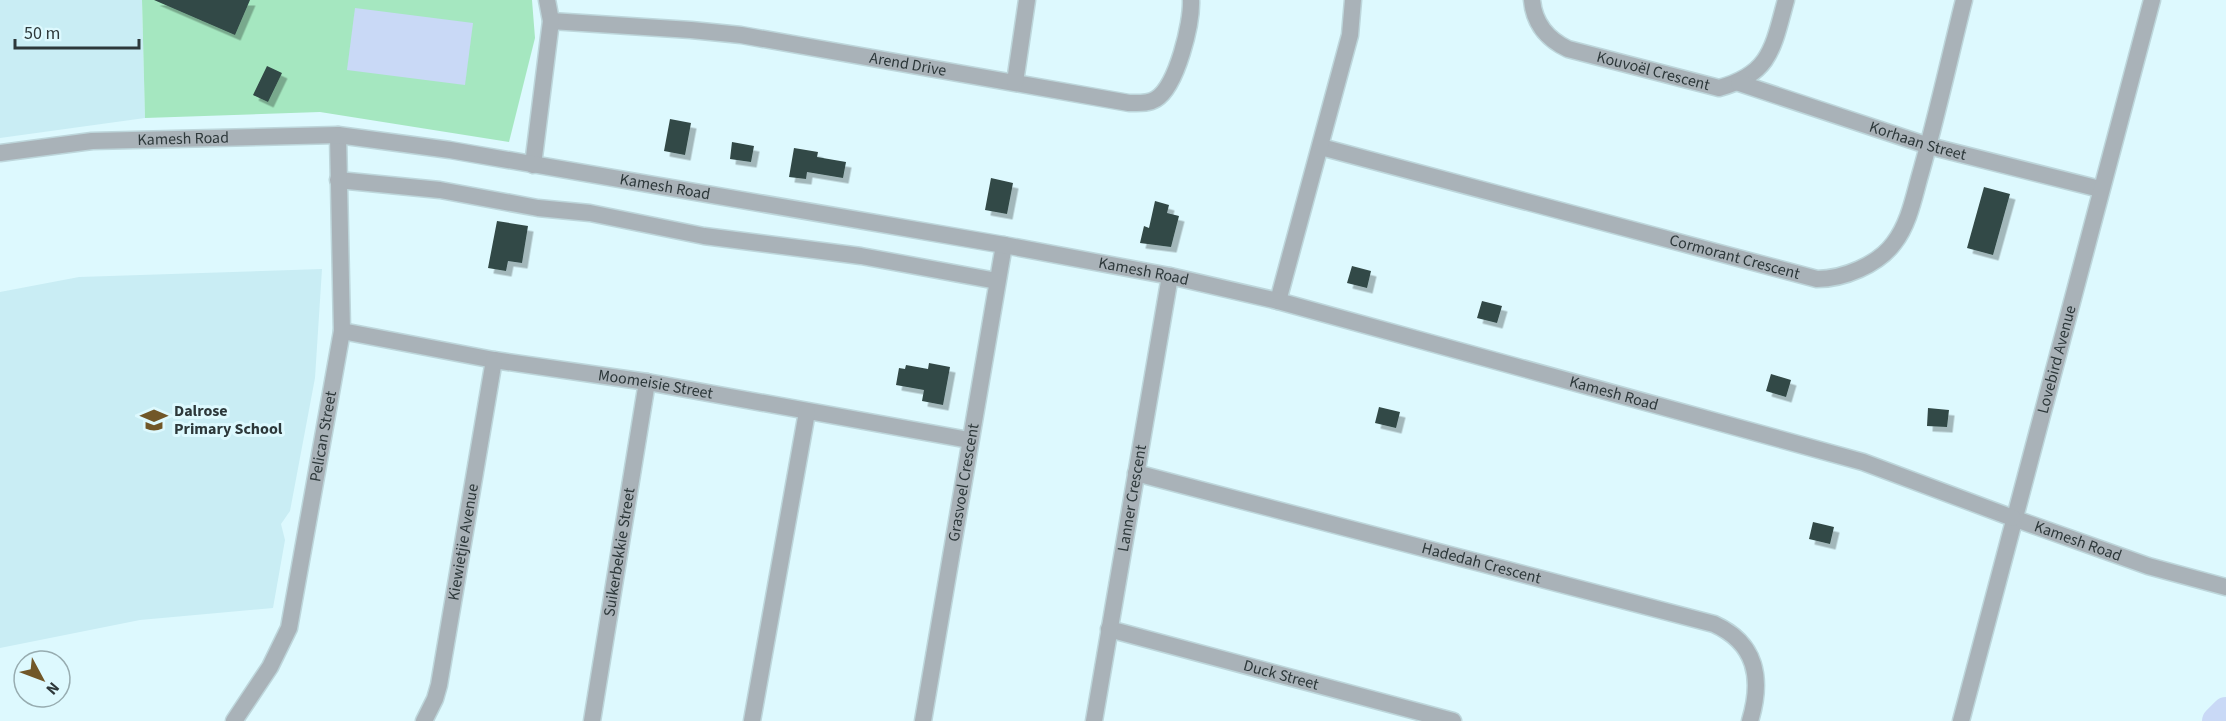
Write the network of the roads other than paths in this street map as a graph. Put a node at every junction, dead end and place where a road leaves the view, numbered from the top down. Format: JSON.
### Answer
{"nodes":[{"id":1,"x":547,"y":0,"type":"edge"},
{"id":2,"x":1027,"y":0,"type":"edge"},
{"id":3,"x":1191,"y":0,"type":"edge"},
{"id":4,"x":1353,"y":0,"type":"edge"},
{"id":5,"x":1532,"y":0,"type":"edge"},
{"id":6,"x":1785,"y":0,"type":"edge"},
{"id":7,"x":1964,"y":0,"type":"edge"},
{"id":8,"x":2152,"y":0,"type":"edge"},
{"id":9,"x":551,"y":21,"type":"junction"},
{"id":10,"x":1015,"y":82,"type":"junction"},
{"id":11,"x":1739,"y":83,"type":"junction"},
{"id":12,"x":338,"y":135,"type":"junction"},
{"id":13,"x":1929,"y":146,"type":"junction"},
{"id":14,"x":1321,"y":147,"type":"junction"},
{"id":15,"x":29,"y":151,"type":"junction"},
{"id":16,"x":0,"y":153,"type":"edge"},
{"id":17,"x":0,"y":162,"type":"edge"},
{"id":18,"x":532,"y":165,"type":"junction"},
{"id":19,"x":338,"y":180,"type":"junction"},
{"id":20,"x":2100,"y":189,"type":"junction"},
{"id":21,"x":1004,"y":245,"type":"junction"},
{"id":22,"x":1170,"y":276,"type":"junction"},
{"id":23,"x":997,"y":281,"type":"junction"},
{"id":24,"x":1278,"y":301,"type":"junction"},
{"id":25,"x":342,"y":332,"type":"junction"},
{"id":26,"x":495,"y":360,"type":"junction"},
{"id":27,"x":647,"y":382,"type":"junction"},
{"id":28,"x":807,"y":412,"type":"junction"},
{"id":29,"x":969,"y":440,"type":"junction"},
{"id":30,"x":1137,"y":473,"type":"junction"},
{"id":31,"x":2013,"y":518,"type":"junction"},
{"id":32,"x":2226,"y":587,"type":"edge"},
{"id":33,"x":1109,"y":629,"type":"junction"},
{"id":34,"x":234,"y":721,"type":"edge"},
{"id":35,"x":424,"y":721,"type":"edge"},
{"id":36,"x":592,"y":721,"type":"edge"},
{"id":37,"x":752,"y":721,"type":"edge"},
{"id":38,"x":923,"y":721,"type":"edge"},
{"id":39,"x":1094,"y":721,"type":"edge"},
{"id":40,"x":1453,"y":721,"type":"edge"},
{"id":41,"x":1750,"y":721,"type":"edge"},
{"id":42,"x":1961,"y":721,"type":"edge"}],
"edges":[{"from":1,"to":9,"type":"street"},
{"from":2,"to":10,"type":"street"},
{"from":3,"to":10,"type":"street","name":"Arend Drive"},
{"from":4,"to":14,"type":"street"},
{"from":5,"to":11,"type":"street","name":"Kouvoël Crescent"},
{"from":6,"to":11,"type":"street"},
{"from":7,"to":13,"type":"street","name":"Cormorant Crescent"},
{"from":8,"to":20,"type":"street","name":"Lovebird Avenue"},
{"from":9,"to":10,"type":"street","name":"Arend Drive"},
{"from":9,"to":18,"type":"street"},
{"from":11,"to":13,"type":"street","name":"Korhaan Street"},
{"from":12,"to":15,"type":"street","name":"Kamesh Road"},
{"from":12,"to":18,"type":"street","name":"Kamesh Road"},
{"from":12,"to":19,"type":"street","name":"Pelican Street"},
{"from":13,"to":14,"type":"street","name":"Cormorant Crescent"},
{"from":13,"to":20,"type":"street","name":"Korhaan Street"},
{"from":14,"to":24,"type":"street"},
{"from":15,"to":16,"type":"street","name":"Kamesh Road"},
{"from":15,"to":17,"type":"street","name":"Kamesh Road"},
{"from":18,"to":21,"type":"street","name":"Kamesh Road"},
{"from":19,"to":23,"type":"street"},
{"from":19,"to":25,"type":"street","name":"Pelican Street"},
{"from":20,"to":31,"type":"street","name":"Lovebird Avenue"},
{"from":21,"to":22,"type":"street","name":"Kamesh Road"},
{"from":21,"to":23,"type":"street","name":"Grasvoel Crescent"},
{"from":22,"to":24,"type":"street","name":"Kamesh Road"},
{"from":22,"to":30,"type":"street","name":"Lanner Crescent"},
{"from":23,"to":29,"type":"street","name":"Grasvoel Crescent"},
{"from":24,"to":31,"type":"street","name":"Kamesh Road"},
{"from":25,"to":26,"type":"street","name":"Moomeisie Street"},
{"from":25,"to":34,"type":"street","name":"Pelican Street"},
{"from":26,"to":27,"type":"street","name":"Moomeisie Street"},
{"from":26,"to":35,"type":"street","name":"Kiewietjie Avenue"},
{"from":27,"to":28,"type":"street","name":"Moomeisie Street"},
{"from":27,"to":36,"type":"street","name":"Suikerbekkie Street"},
{"from":28,"to":29,"type":"street","name":"Moomeisie Street"},
{"from":28,"to":37,"type":"street"},
{"from":29,"to":38,"type":"street","name":"Grasvoel Crescent"},
{"from":30,"to":33,"type":"street","name":"Lanner Crescent"},
{"from":30,"to":41,"type":"street","name":"Hadedah Crescent"},
{"from":31,"to":32,"type":"street","name":"Kamesh Road"},
{"from":31,"to":42,"type":"street","name":"Lovebird Avenue"},
{"from":33,"to":39,"type":"street","name":"Lanner Crescent"},
{"from":33,"to":40,"type":"street","name":"Duck Street"}]}
